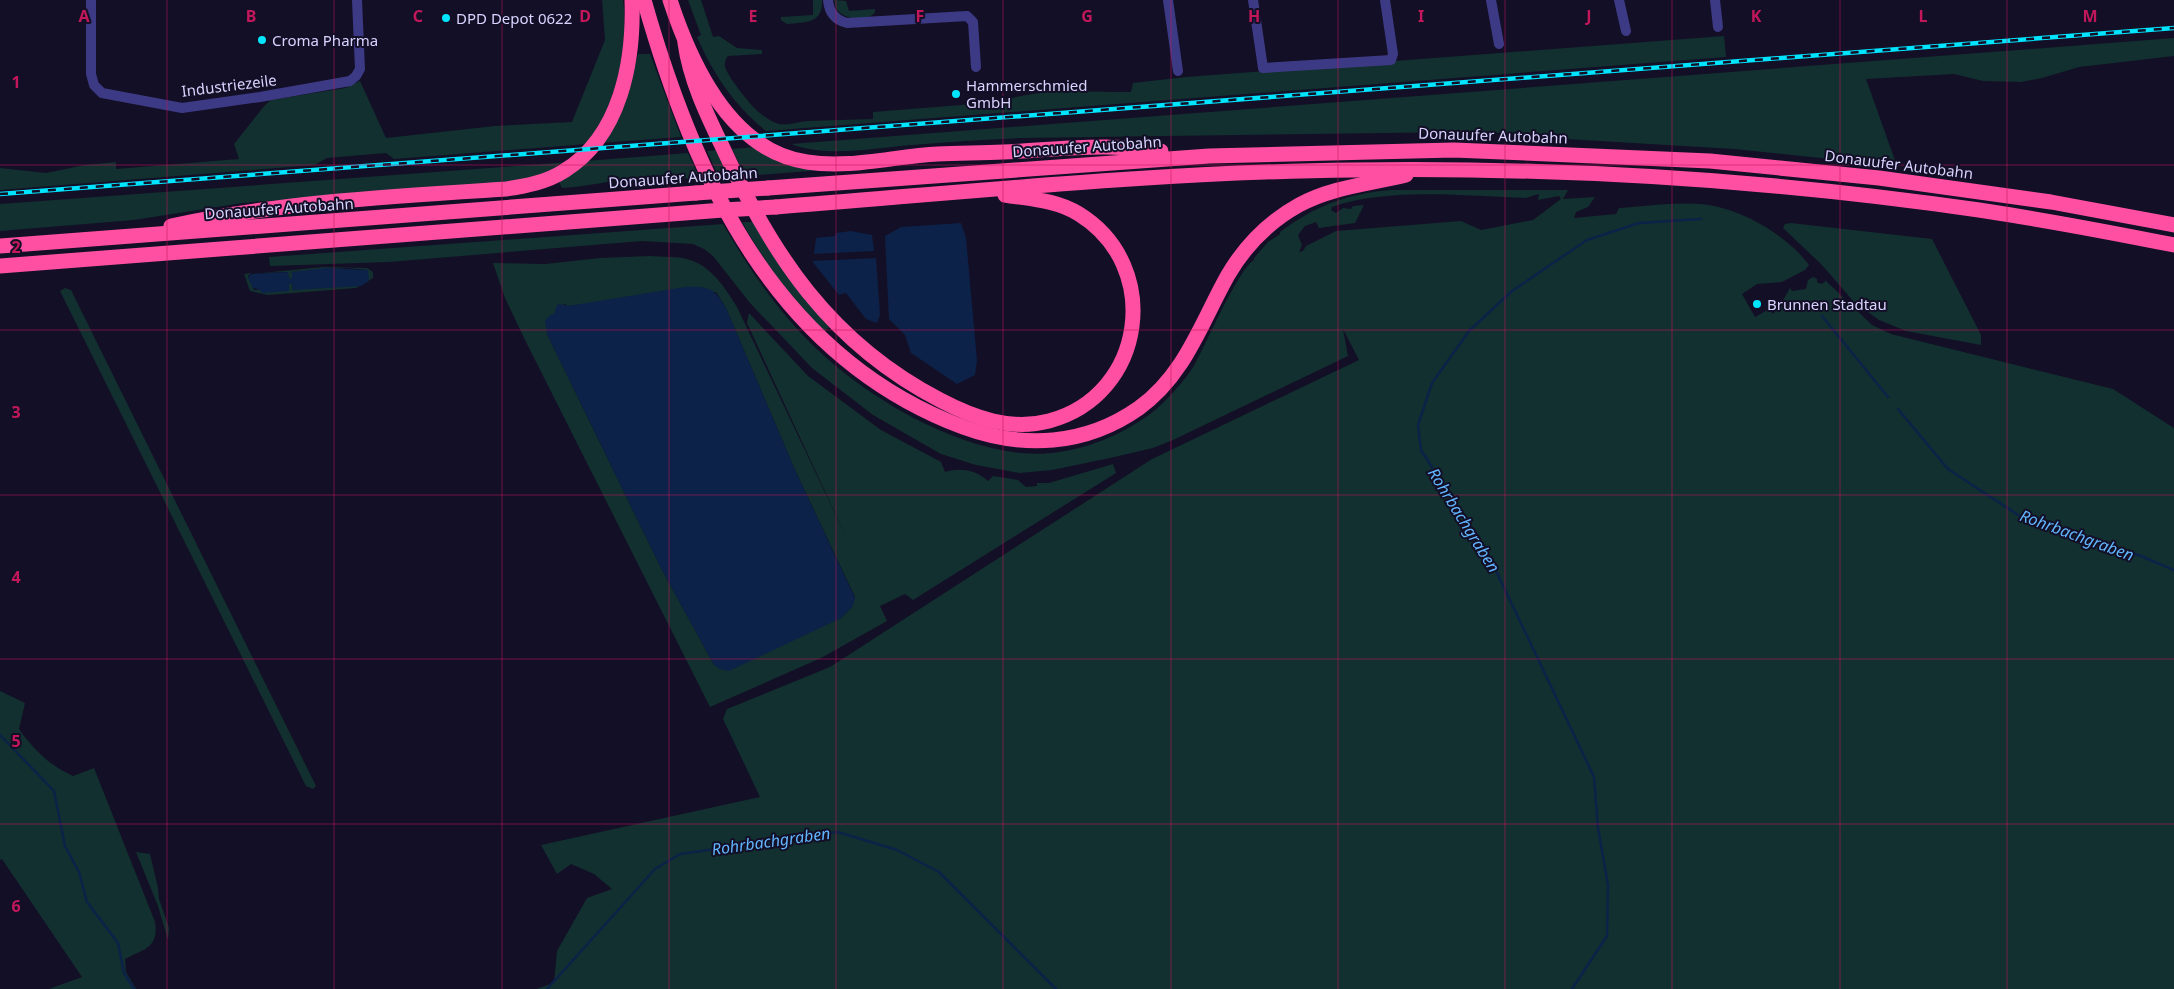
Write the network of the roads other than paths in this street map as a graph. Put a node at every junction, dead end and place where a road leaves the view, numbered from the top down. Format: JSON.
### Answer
{"nodes":[{"id":1,"x":91,"y":0,"type":"edge"},
{"id":2,"x":357,"y":0,"type":"edge"},
{"id":3,"x":632,"y":0,"type":"edge"},
{"id":4,"x":644,"y":0,"type":"edge"},
{"id":5,"x":670,"y":0,"type":"edge"},
{"id":6,"x":828,"y":0,"type":"edge"},
{"id":7,"x":1168,"y":0,"type":"edge"},
{"id":8,"x":1253,"y":0,"type":"edge"},
{"id":9,"x":1385,"y":0,"type":"edge"},
{"id":10,"x":1491,"y":0,"type":"edge"},
{"id":11,"x":1620,"y":0,"type":"edge"},
{"id":12,"x":1715,"y":0,"type":"edge"},
{"id":13,"x":1718,"y":27,"type":"dead end"},
{"id":14,"x":1626,"y":31,"type":"dead end"},
{"id":15,"x":685,"y":43,"type":"junction"},
{"id":16,"x":1499,"y":44,"type":"dead end"},
{"id":17,"x":976,"y":67,"type":"dead end"},
{"id":18,"x":1178,"y":72,"type":"dead end"},
{"id":19,"x":1209,"y":156,"type":"junction"},
{"id":20,"x":1427,"y":169,"type":"junction"},
{"id":21,"x":981,"y":191,"type":"junction"},
{"id":22,"x":2174,"y":225,"type":"edge"},
{"id":23,"x":116,"y":238,"type":"junction"},
{"id":24,"x":2174,"y":245,"type":"edge"},
{"id":25,"x":0,"y":246,"type":"edge"},
{"id":26,"x":0,"y":266,"type":"edge"}],
"edges":[{"from":1,"to":2,"type":"street","name":"Industriezeile"},
{"from":3,"to":23,"type":"highway"},
{"from":4,"to":20,"type":"highway"},
{"from":5,"to":15,"type":"highway"},
{"from":6,"to":17,"type":"street"},
{"from":7,"to":18,"type":"street"},
{"from":8,"to":9,"type":"street"},
{"from":10,"to":16,"type":"street"},
{"from":11,"to":14,"type":"street"},
{"from":12,"to":13,"type":"street"},
{"from":15,"to":19,"type":"highway"},
{"from":15,"to":21,"type":"highway"},
{"from":19,"to":22,"type":"highway","name":"Donauufer Autobahn"},
{"from":19,"to":23,"type":"highway","name":"Donauufer Autobahn","bridge":true},
{"from":20,"to":21,"type":"highway"},
{"from":20,"to":24,"type":"highway"},
{"from":21,"to":26,"type":"highway","bridge":true},
{"from":23,"to":25,"type":"highway","name":"Donauufer Autobahn"}]}
